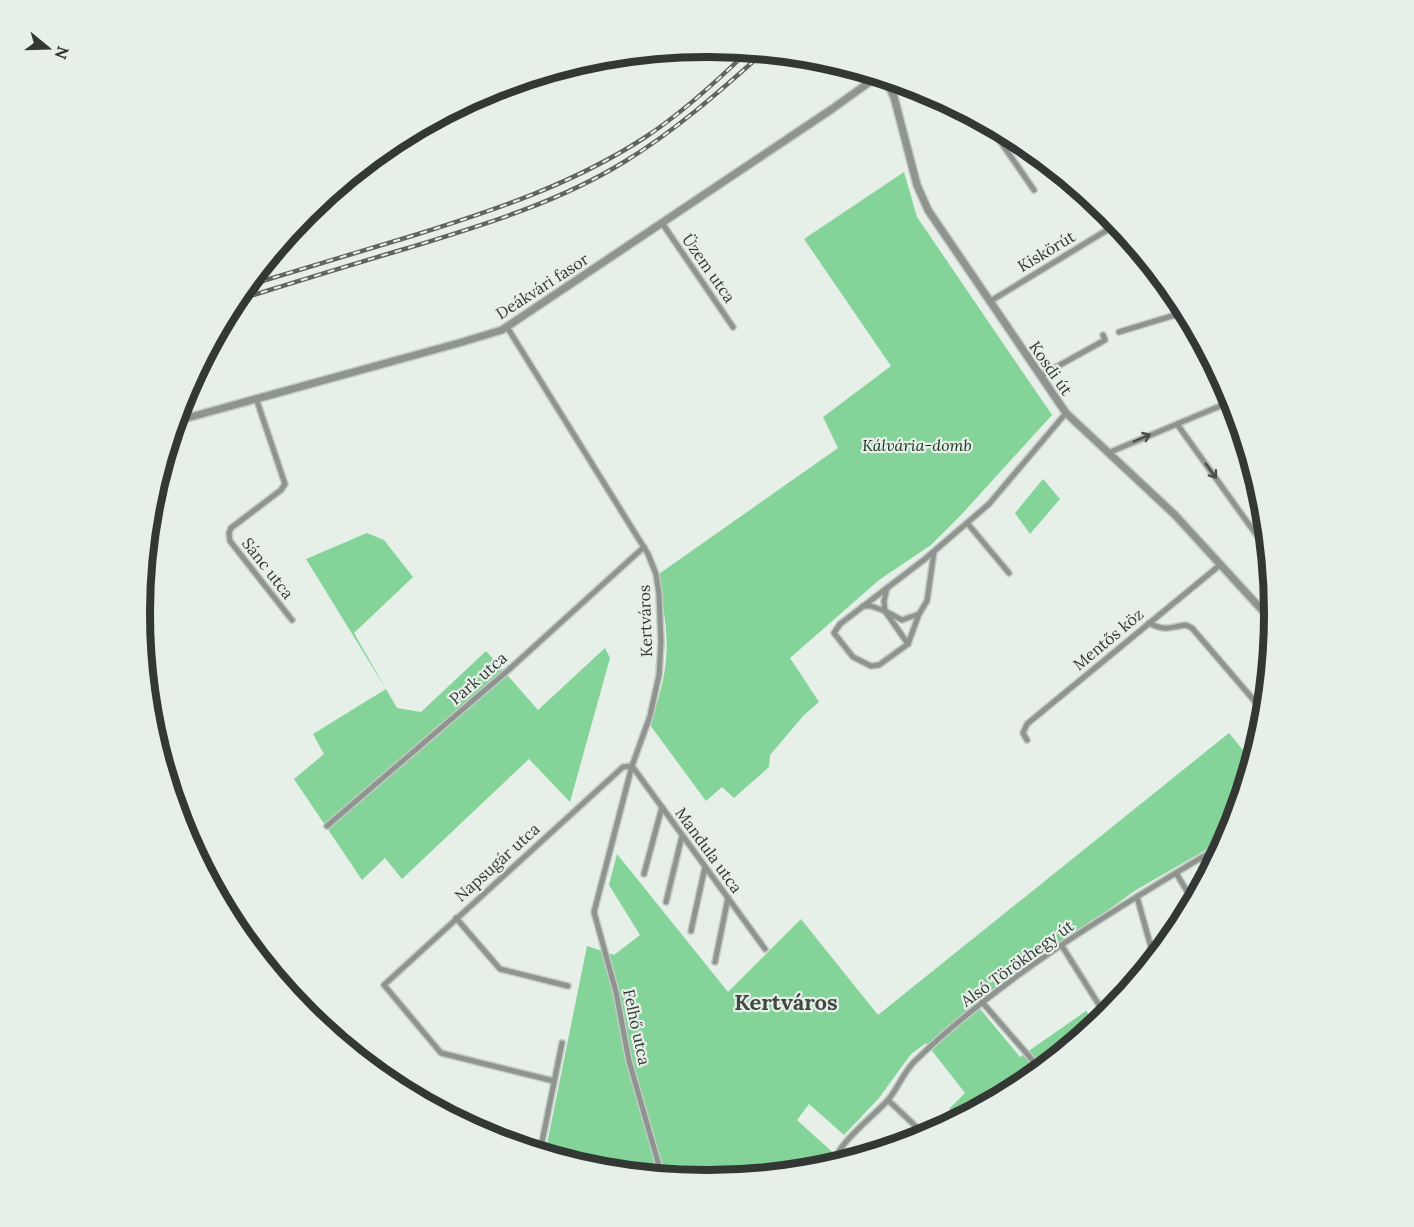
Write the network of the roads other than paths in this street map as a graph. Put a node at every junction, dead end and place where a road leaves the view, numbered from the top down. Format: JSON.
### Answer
{"nodes":[{"id":1,"x":869,"y":82,"type":"edge"},
{"id":2,"x":890,"y":88,"type":"edge"},
{"id":3,"x":1001,"y":142,"type":"edge"},
{"id":4,"x":1034,"y":190,"type":"dead end"},
{"id":5,"x":662,"y":223,"type":"junction"},
{"id":6,"x":1109,"y":229,"type":"edge"},
{"id":7,"x":988,"y":302,"type":"junction"},
{"id":8,"x":1176,"y":315,"type":"edge"},
{"id":9,"x":507,"y":327,"type":"junction"},
{"id":10,"x":733,"y":327,"type":"dead end"},
{"id":11,"x":1119,"y":332,"type":"dead end"},
{"id":12,"x":1103,"y":335,"type":"dead end"},
{"id":13,"x":1040,"y":376,"type":"junction"},
{"id":14,"x":256,"y":398,"type":"junction"},
{"id":15,"x":1223,"y":405,"type":"edge"},
{"id":16,"x":1066,"y":413,"type":"junction"},
{"id":17,"x":187,"y":418,"type":"edge"},
{"id":18,"x":1177,"y":424,"type":"junction"},
{"id":19,"x":1108,"y":453,"type":"junction"},
{"id":20,"x":968,"y":524,"type":"junction"},
{"id":21,"x":1258,"y":538,"type":"edge"},
{"id":22,"x":644,"y":547,"type":"junction"},
{"id":23,"x":934,"y":552,"type":"junction"},
{"id":24,"x":1220,"y":565,"type":"junction"},
{"id":25,"x":1009,"y":573,"type":"dead end"},
{"id":26,"x":886,"y":588,"type":"junction"},
{"id":27,"x":862,"y":607,"type":"junction"},
{"id":28,"x":885,"y":611,"type":"junction"},
{"id":29,"x":1264,"y":612,"type":"edge"},
{"id":30,"x":919,"y":614,"type":"junction"},
{"id":31,"x":292,"y":620,"type":"dead end"},
{"id":32,"x":1149,"y":623,"type":"junction"},
{"id":33,"x":908,"y":644,"type":"junction"},
{"id":34,"x":1256,"y":703,"type":"edge"},
{"id":35,"x":1027,"y":740,"type":"dead end"},
{"id":36,"x":632,"y":766,"type":"junction"},
{"id":37,"x":662,"y":807,"type":"junction"},
{"id":38,"x":327,"y":826,"type":"dead end"},
{"id":39,"x":682,"y":836,"type":"junction"},
{"id":40,"x":1209,"y":853,"type":"edge"},
{"id":41,"x":705,"y":867,"type":"junction"},
{"id":42,"x":1176,"y":873,"type":"junction"},
{"id":43,"x":644,"y":874,"type":"dead end"},
{"id":44,"x":1188,"y":893,"type":"edge"},
{"id":45,"x":1137,"y":897,"type":"junction"},
{"id":46,"x":728,"y":898,"type":"junction"},
{"id":47,"x":666,"y":902,"type":"dead end"},
{"id":48,"x":594,"y":912,"type":"joint"},
{"id":49,"x":456,"y":918,"type":"junction"},
{"id":50,"x":690,"y":931,"type":"dead end"},
{"id":51,"x":1062,"y":946,"type":"junction"},
{"id":52,"x":765,"y":949,"type":"dead end"},
{"id":53,"x":1151,"y":949,"type":"edge"},
{"id":54,"x":715,"y":962,"type":"dead end"},
{"id":55,"x":568,"y":986,"type":"dead end"},
{"id":56,"x":982,"y":1002,"type":"junction"},
{"id":57,"x":1101,"y":1007,"type":"edge"},
{"id":58,"x":562,"y":1043,"type":"dead end"},
{"id":59,"x":1035,"y":1063,"type":"edge"},
{"id":60,"x":554,"y":1081,"type":"junction"},
{"id":61,"x":888,"y":1100,"type":"junction"},
{"id":62,"x":918,"y":1129,"type":"edge"},
{"id":63,"x":542,"y":1144,"type":"edge"},
{"id":64,"x":838,"y":1154,"type":"edge"},
{"id":65,"x":659,"y":1168,"type":"edge"}],
"edges":[{"from":1,"to":5,"type":"street","name":"Deákvári fasor"},
{"from":2,"to":7,"type":"street","name":"Kosdi út"},
{"from":3,"to":4,"type":"street"},
{"from":5,"to":9,"type":"street","name":"Deákvári fasor"},
{"from":5,"to":10,"type":"street","name":"Üzem utca"},
{"from":6,"to":7,"type":"street","name":"Kiskörút"},
{"from":7,"to":13,"type":"street","name":"Kosdi út"},
{"from":8,"to":11,"type":"street"},
{"from":9,"to":14,"type":"street","name":"Deákvári fasor"},
{"from":9,"to":22,"type":"street","name":"Kertváros"},
{"from":12,"to":13,"type":"street"},
{"from":13,"to":16,"type":"street","name":"Kosdi út"},
{"from":14,"to":17,"type":"street","name":"Deákvári fasor"},
{"from":14,"to":31,"type":"street","name":"Sánc utca"},
{"from":15,"to":18,"type":"street"},
{"from":16,"to":19,"type":"street","name":"Kosdi út"},
{"from":16,"to":20,"type":"street"},
{"from":19,"to":18,"type":"street","one_way":true},
{"from":18,"to":21,"type":"street","one_way":true},
{"from":19,"to":24,"type":"street","name":"Kosdi út"},
{"from":20,"to":23,"type":"street"},
{"from":20,"to":25,"type":"street"},
{"from":22,"to":36,"type":"street","name":"Kertváros"},
{"from":22,"to":38,"type":"street","name":"Park utca"},
{"from":23,"to":26,"type":"street"},
{"from":23,"to":30,"type":"street"},
{"from":24,"to":29,"type":"street","name":"Kosdi út"},
{"from":24,"to":32,"type":"street","name":"Mentős köz"},
{"from":26,"to":27,"type":"street"},
{"from":26,"to":28,"type":"street"},
{"from":27,"to":28,"type":"street"},
{"from":27,"to":33,"type":"street"},
{"from":28,"to":30,"type":"street"},
{"from":28,"to":33,"type":"street"},
{"from":30,"to":33,"type":"street"},
{"from":32,"to":34,"type":"street"},
{"from":32,"to":35,"type":"street","name":"Mentős köz"},
{"from":36,"to":37,"type":"street","name":"Mandula utca"},
{"from":36,"to":48,"type":"street","name":"Kertváros"},
{"from":36,"to":49,"type":"street","name":"Napsugár utca"},
{"from":37,"to":39,"type":"street","name":"Mandula utca"},
{"from":37,"to":43,"type":"street"},
{"from":39,"to":41,"type":"street","name":"Mandula utca"},
{"from":39,"to":47,"type":"street"},
{"from":40,"to":42,"type":"street","name":"Alsó Törökhegy út"},
{"from":41,"to":46,"type":"street","name":"Mandula utca"},
{"from":41,"to":50,"type":"street"},
{"from":42,"to":44,"type":"street"},
{"from":42,"to":45,"type":"street","name":"Alsó Törökhegy út"},
{"from":45,"to":51,"type":"street","name":"Alsó Törökhegy út"},
{"from":45,"to":53,"type":"street"},
{"from":46,"to":52,"type":"street","name":"Mandula utca"},
{"from":46,"to":54,"type":"street"},
{"from":48,"to":65,"type":"street","name":"Felhő utca"},
{"from":49,"to":55,"type":"street"},
{"from":49,"to":60,"type":"street","name":"Napsugár utca"},
{"from":51,"to":56,"type":"street","name":"Alsó Törökhegy út"},
{"from":51,"to":57,"type":"street"},
{"from":56,"to":59,"type":"street"},
{"from":56,"to":61,"type":"street","name":"Alsó Törökhegy út"},
{"from":58,"to":60,"type":"street"},
{"from":60,"to":63,"type":"street"},
{"from":61,"to":62,"type":"street"},
{"from":61,"to":64,"type":"street","name":"Alsó Törökhegy út"}]}
